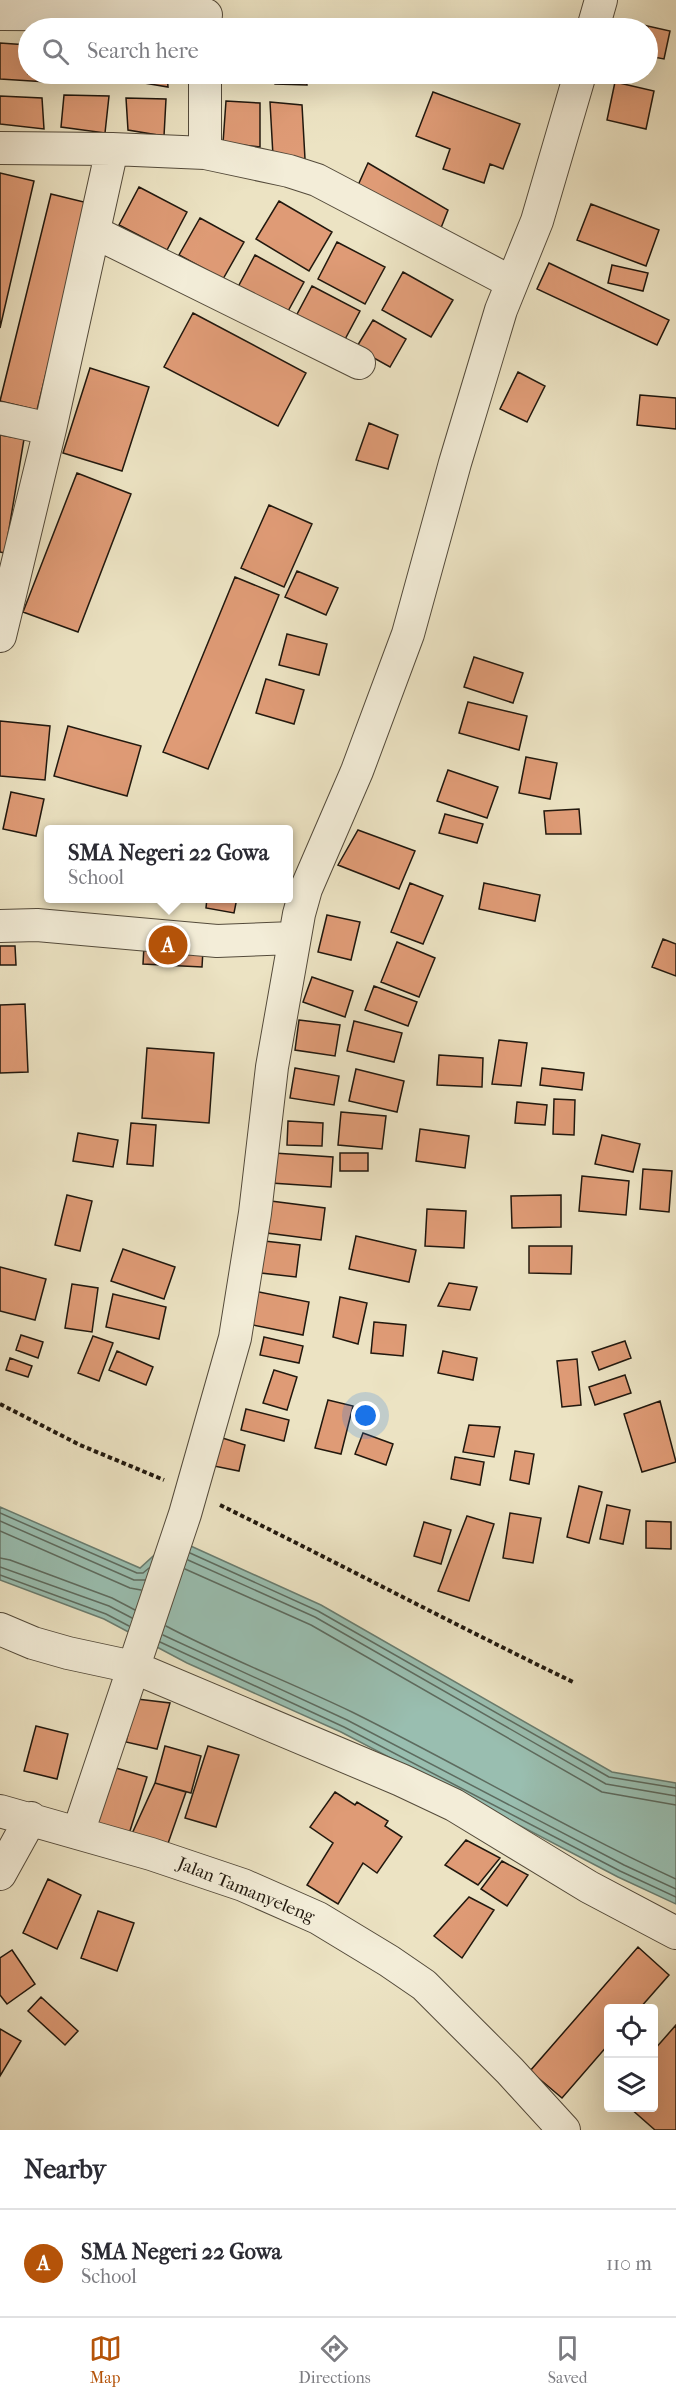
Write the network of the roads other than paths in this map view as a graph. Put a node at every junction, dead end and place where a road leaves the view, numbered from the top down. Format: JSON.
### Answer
{"nodes":[{"id":1,"x":601,"y":0,"type":"edge"},
{"id":2,"x":0,"y":14,"type":"edge"},
{"id":3,"x":206,"y":15,"type":"edge"},
{"id":4,"x":596,"y":18,"type":"edge"},
{"id":5,"x":205,"y":84,"type":"edge"},
{"id":6,"x":577,"y":84,"type":"edge"},
{"id":7,"x":0,"y":148,"type":"edge"},
{"id":8,"x":112,"y":148,"type":"junction"},
{"id":9,"x":205,"y":153,"type":"junction"},
{"id":10,"x":94,"y":232,"type":"junction"},
{"id":11,"x":511,"y":282,"type":"junction"},
{"id":12,"x":359,"y":363,"type":"dead end"},
{"id":13,"x":0,"y":418,"type":"edge"},
{"id":14,"x":50,"y":429,"type":"junction"},
{"id":15,"x":0,"y":636,"type":"edge"},
{"id":16,"x":0,"y":926,"type":"edge"},
{"id":17,"x":293,"y":938,"type":"junction"},
{"id":18,"x":0,"y":1629,"type":"edge"},
{"id":19,"x":137,"y":1658,"type":"junction"},
{"id":20,"x":0,"y":1811,"type":"edge"},
{"id":21,"x":31,"y":1818,"type":"junction"},
{"id":22,"x":78,"y":1833,"type":"junction"},
{"id":23,"x":0,"y":1874,"type":"edge"},
{"id":24,"x":676,"y":1933,"type":"edge"},
{"id":25,"x":564,"y":2130,"type":"edge"}],
"edges":[{"from":1,"to":4,"type":"street"},
{"from":2,"to":3,"type":"street"},
{"from":5,"to":9,"type":"street"},
{"from":6,"to":11,"type":"street"},
{"from":7,"to":8,"type":"street"},
{"from":8,"to":9,"type":"street"},
{"from":8,"to":10,"type":"street"},
{"from":9,"to":11,"type":"street"},
{"from":10,"to":12,"type":"street"},
{"from":10,"to":14,"type":"street"},
{"from":11,"to":17,"type":"street"},
{"from":13,"to":14,"type":"street"},
{"from":14,"to":15,"type":"street"},
{"from":16,"to":17,"type":"street"},
{"from":17,"to":19,"type":"street"},
{"from":18,"to":19,"type":"street"},
{"from":19,"to":22,"type":"street"},
{"from":19,"to":24,"type":"street"},
{"from":20,"to":21,"type":"street","name":"Jalan Tamanyeleng"},
{"from":21,"to":22,"type":"street","name":"Jalan Tamanyeleng"},
{"from":21,"to":23,"type":"street"},
{"from":22,"to":25,"type":"street","name":"Jalan Tamanyeleng"}]}
